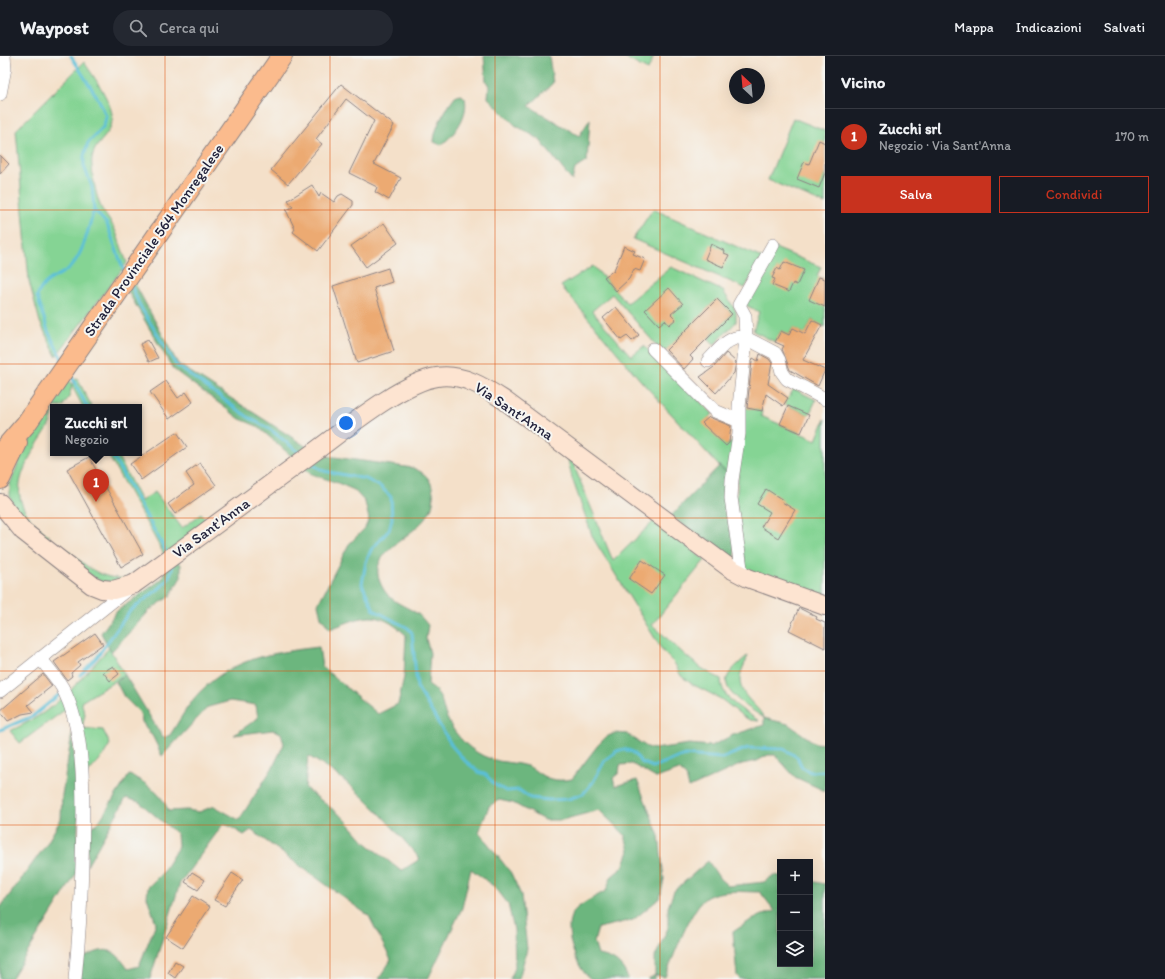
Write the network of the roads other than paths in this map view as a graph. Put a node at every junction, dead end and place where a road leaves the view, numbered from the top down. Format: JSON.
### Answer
{"nodes":[{"id":1,"x":4,"y":56,"type":"edge"},
{"id":2,"x":282,"y":56,"type":"edge"},
{"id":3,"x":0,"y":94,"type":"edge"},
{"id":4,"x":773,"y":245,"type":"dead end"},
{"id":5,"x":746,"y":338,"type":"junction"},
{"id":6,"x":654,"y":349,"type":"dead end"},
{"id":7,"x":708,"y":361,"type":"dead end"},
{"id":8,"x":825,"y":399,"type":"edge"},
{"id":9,"x":739,"y":421,"type":"junction"},
{"id":10,"x":26,"y":424,"type":"junction"},
{"id":11,"x":0,"y":454,"type":"edge"},
{"id":12,"x":0,"y":479,"type":"edge"},
{"id":13,"x":0,"y":502,"type":"edge"},
{"id":14,"x":0,"y":521,"type":"edge"},
{"id":15,"x":23,"y":531,"type":"junction"},
{"id":16,"x":739,"y":574,"type":"junction"},
{"id":17,"x":134,"y":584,"type":"junction"},
{"id":18,"x":825,"y":606,"type":"edge"},
{"id":19,"x":40,"y":658,"type":"junction"},
{"id":20,"x":0,"y":691,"type":"edge"},
{"id":21,"x":75,"y":979,"type":"edge"}],
"edges":[{"from":1,"to":3,"type":"street"},
{"from":2,"to":10,"type":"main road","name":"Strada Provinciale 564 Monregalese"},
{"from":4,"to":5,"type":"street"},
{"from":5,"to":7,"type":"street"},
{"from":5,"to":8,"type":"street"},
{"from":5,"to":9,"type":"street"},
{"from":6,"to":9,"type":"street"},
{"from":9,"to":16,"type":"street"},
{"from":10,"to":11,"type":"main road","name":"Strada Provinciale 564 Monregalese"},
{"from":10,"to":12,"type":"main road","name":"Strada Provinciale 564 Monregalese"},
{"from":13,"to":15,"type":"street","name":"Via Sant'Anna"},
{"from":14,"to":15,"type":"street","name":"Via Sant'Anna"},
{"from":15,"to":17,"type":"street","name":"Via Sant'Anna"},
{"from":16,"to":17,"type":"street","name":"Via Sant'Anna"},
{"from":16,"to":18,"type":"street","name":"Via Sant'Anna"},
{"from":17,"to":19,"type":"street"},
{"from":19,"to":20,"type":"street"},
{"from":19,"to":21,"type":"street"}]}
